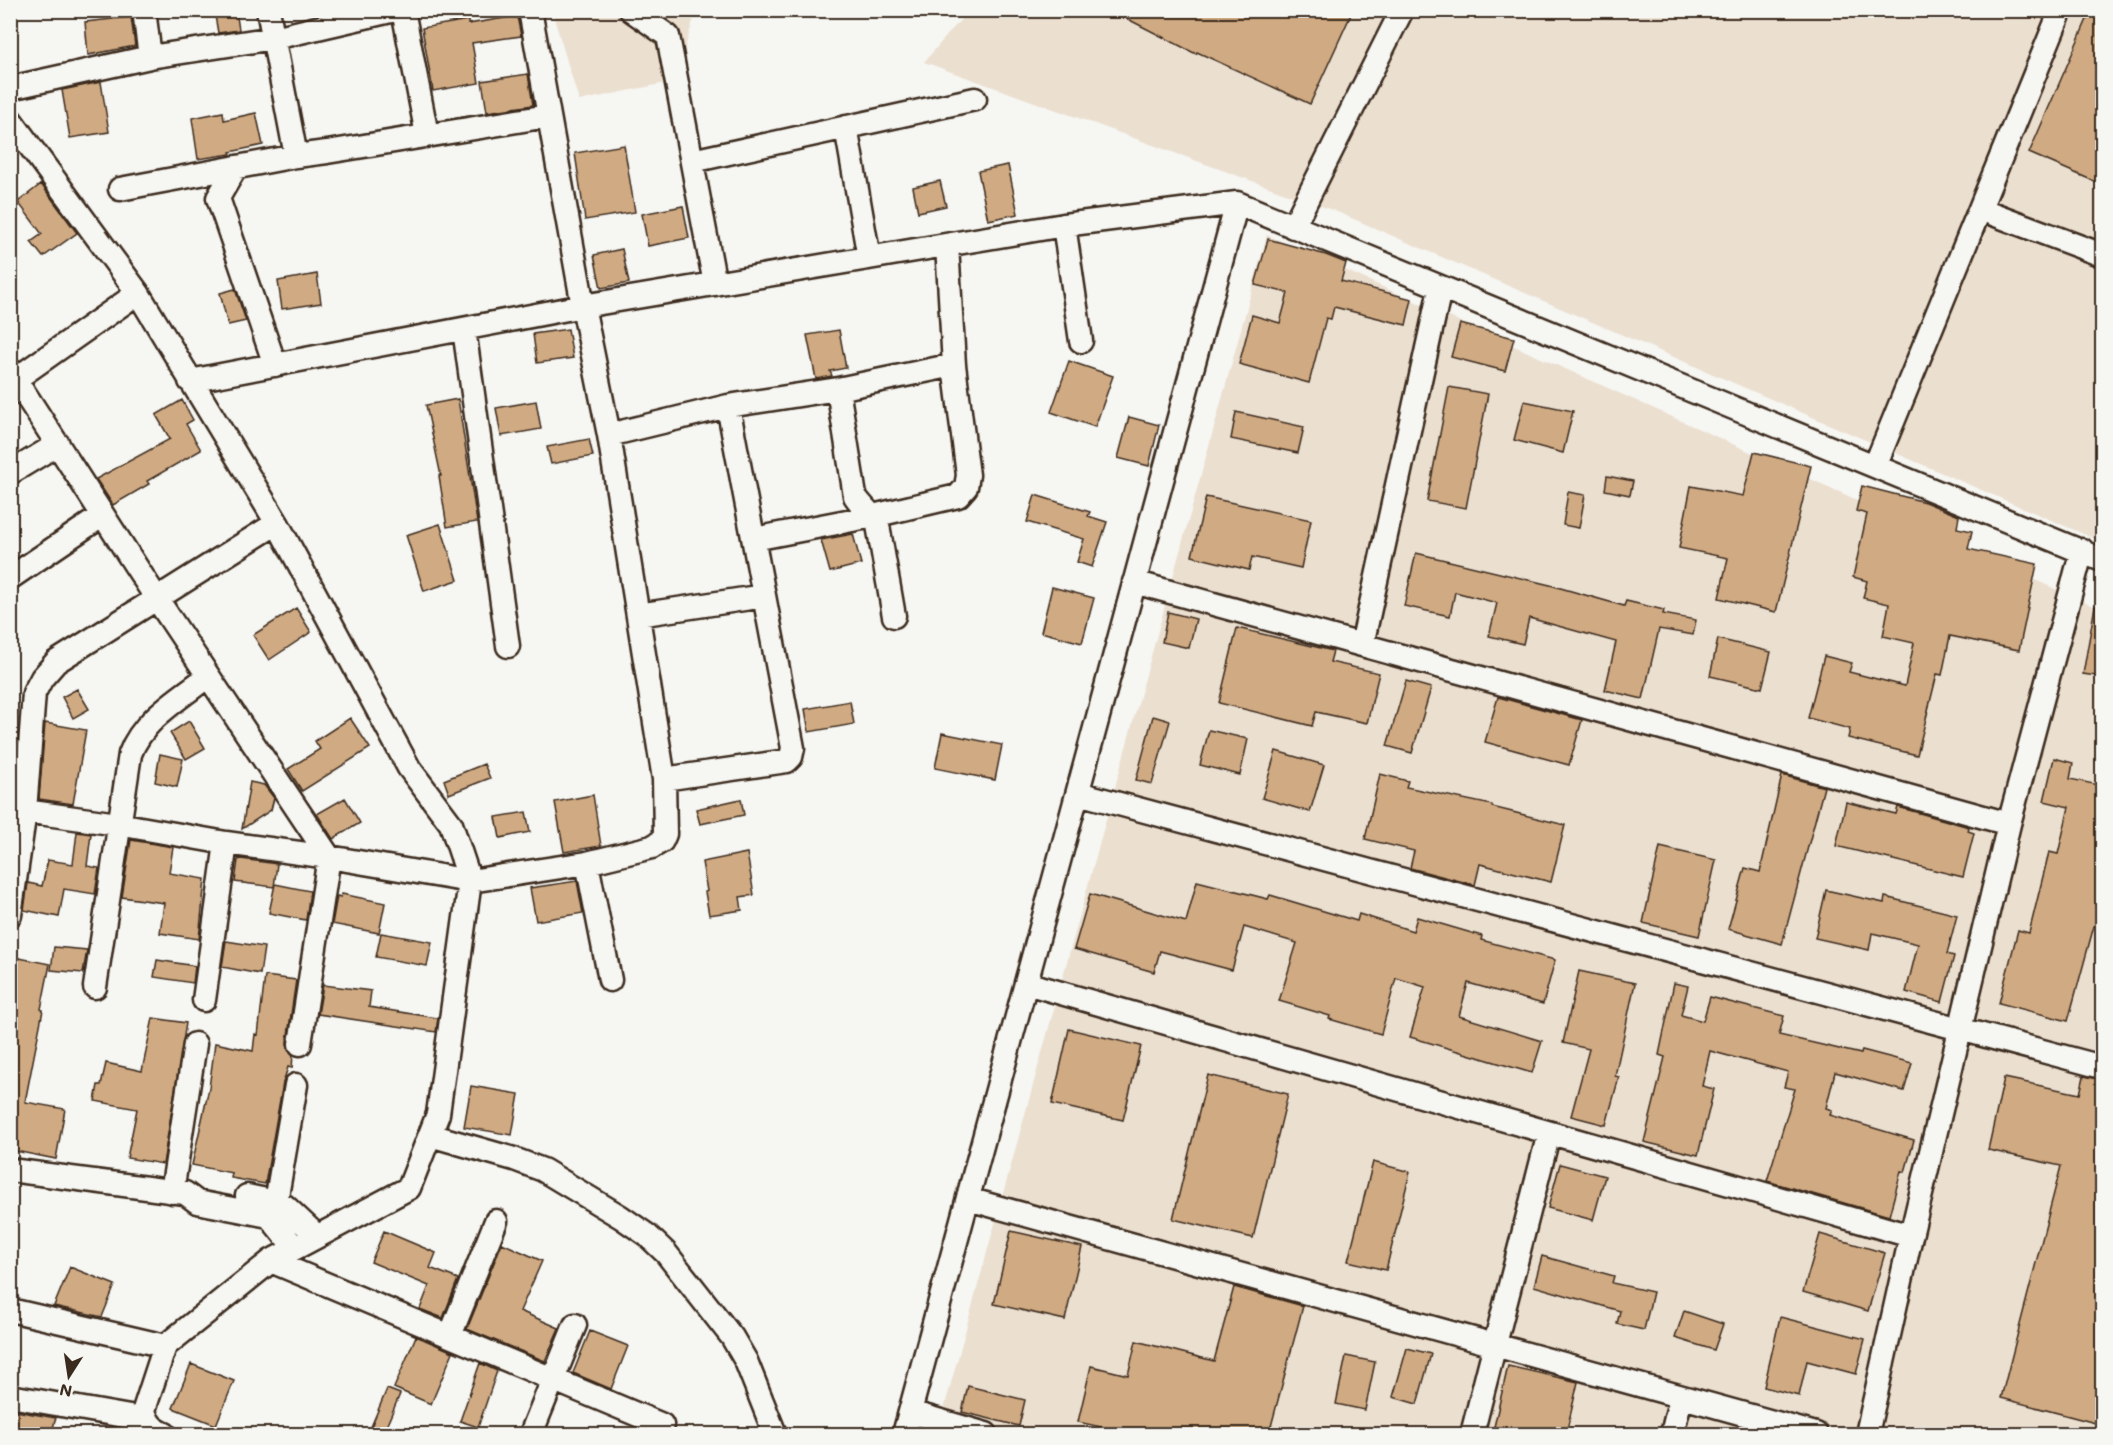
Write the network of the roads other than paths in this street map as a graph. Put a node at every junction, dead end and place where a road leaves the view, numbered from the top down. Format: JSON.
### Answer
{"nodes":[{"id":1,"x":144,"y":10,"type":"edge"},
{"id":2,"x":268,"y":10,"type":"edge"},
{"id":3,"x":395,"y":10,"type":"edge"},
{"id":4,"x":403,"y":10,"type":"edge"},
{"id":5,"x":530,"y":10,"type":"edge"},
{"id":6,"x":631,"y":10,"type":"edge"},
{"id":7,"x":1402,"y":10,"type":"edge"},
{"id":8,"x":2061,"y":10,"type":"edge"},
{"id":9,"x":274,"y":38,"type":"junction"},
{"id":10,"x":150,"y":57,"type":"junction"},
{"id":11,"x":10,"y":88,"type":"edge"},
{"id":12,"x":975,"y":99,"type":"dead end"},
{"id":13,"x":548,"y":116,"type":"junction"},
{"id":14,"x":10,"y":119,"type":"edge"},
{"id":15,"x":846,"y":127,"type":"junction"},
{"id":16,"x":427,"y":135,"type":"junction"},
{"id":17,"x":296,"y":156,"type":"junction"},
{"id":18,"x":692,"y":161,"type":"junction"},
{"id":19,"x":236,"y":167,"type":"junction"},
{"id":20,"x":120,"y":189,"type":"dead end"},
{"id":21,"x":1236,"y":203,"type":"junction"},
{"id":22,"x":1980,"y":209,"type":"junction"},
{"id":23,"x":1064,"y":225,"type":"junction"},
{"id":24,"x":1293,"y":227,"type":"junction"},
{"id":25,"x":947,"y":245,"type":"junction"},
{"id":26,"x":2103,"y":255,"type":"edge"},
{"id":27,"x":869,"y":258,"type":"junction"},
{"id":28,"x":714,"y":284,"type":"junction"},
{"id":29,"x":1440,"y":289,"type":"junction"},
{"id":30,"x":138,"y":293,"type":"junction"},
{"id":31,"x":583,"y":306,"type":"junction"},
{"id":32,"x":464,"y":329,"type":"junction"},
{"id":33,"x":1081,"y":341,"type":"dead end"},
{"id":34,"x":275,"y":365,"type":"junction"},
{"id":35,"x":954,"y":365,"type":"junction"},
{"id":36,"x":12,"y":379,"type":"edge"},
{"id":37,"x":190,"y":381,"type":"junction"},
{"id":38,"x":838,"y":389,"type":"junction"},
{"id":39,"x":728,"y":406,"type":"junction"},
{"id":40,"x":609,"y":435,"type":"junction"},
{"id":41,"x":58,"y":444,"type":"junction"},
{"id":42,"x":1875,"y":466,"type":"junction"},
{"id":43,"x":10,"y":473,"type":"edge"},
{"id":44,"x":103,"y":514,"type":"junction"},
{"id":45,"x":873,"y":516,"type":"junction"},
{"id":46,"x":278,"y":523,"type":"junction"},
{"id":47,"x":754,"y":540,"type":"junction"},
{"id":48,"x":2082,"y":550,"type":"junction"},
{"id":49,"x":2103,"y":560,"type":"edge"},
{"id":50,"x":10,"y":578,"type":"edge"},
{"id":51,"x":1134,"y":582,"type":"junction"},
{"id":52,"x":764,"y":596,"type":"junction"},
{"id":53,"x":157,"y":598,"type":"junction"},
{"id":54,"x":638,"y":615,"type":"junction"},
{"id":55,"x":894,"y":616,"type":"dead end"},
{"id":56,"x":1362,"y":645,"type":"junction"},
{"id":57,"x":508,"y":646,"type":"dead end"},
{"id":58,"x":208,"y":676,"type":"junction"},
{"id":59,"x":664,"y":779,"type":"junction"},
{"id":60,"x":1078,"y":793,"type":"junction"},
{"id":61,"x":18,"y":810,"type":"edge"},
{"id":62,"x":118,"y":824,"type":"junction"},
{"id":63,"x":2009,"y":825,"type":"junction"},
{"id":64,"x":226,"y":843,"type":"junction"},
{"id":65,"x":329,"y":857,"type":"junction"},
{"id":66,"x":587,"y":863,"type":"junction"},
{"id":67,"x":470,"y":881,"type":"junction"},
{"id":68,"x":10,"y":915,"type":"edge"},
{"id":69,"x":610,"y":980,"type":"dead end"},
{"id":70,"x":1026,"y":983,"type":"junction"},
{"id":71,"x":95,"y":987,"type":"dead end"},
{"id":72,"x":204,"y":1000,"type":"dead end"},
{"id":73,"x":1960,"y":1029,"type":"junction"},
{"id":74,"x":195,"y":1044,"type":"dead end"},
{"id":75,"x":300,"y":1044,"type":"dead end"},
{"id":76,"x":2103,"y":1067,"type":"edge"},
{"id":77,"x":296,"y":1085,"type":"dead end"},
{"id":78,"x":1549,"y":1133,"type":"junction"},
{"id":79,"x":430,"y":1135,"type":"junction"},
{"id":80,"x":10,"y":1170,"type":"edge"},
{"id":81,"x":179,"y":1193,"type":"junction"},
{"id":82,"x":968,"y":1199,"type":"junction"},
{"id":83,"x":276,"y":1202,"type":"junction"},
{"id":84,"x":496,"y":1221,"type":"dead end"},
{"id":85,"x":317,"y":1236,"type":"junction"},
{"id":86,"x":1911,"y":1236,"type":"junction"},
{"id":87,"x":296,"y":1248,"type":"junction"},
{"id":88,"x":271,"y":1261,"type":"junction"},
{"id":89,"x":10,"y":1310,"type":"edge"},
{"id":90,"x":575,"y":1325,"type":"dead end"},
{"id":91,"x":450,"y":1336,"type":"junction"},
{"id":92,"x":1495,"y":1345,"type":"junction"},
{"id":93,"x":165,"y":1346,"type":"junction"},
{"id":94,"x":554,"y":1380,"type":"junction"},
{"id":95,"x":10,"y":1396,"type":"edge"},
{"id":96,"x":1681,"y":1397,"type":"junction"},
{"id":97,"x":910,"y":1412,"type":"junction"},
{"id":98,"x":147,"y":1420,"type":"junction"},
{"id":99,"x":662,"y":1425,"type":"dead end"},
{"id":100,"x":165,"y":1434,"type":"edge"},
{"id":101,"x":531,"y":1434,"type":"edge"},
{"id":102,"x":775,"y":1434,"type":"edge"},
{"id":103,"x":904,"y":1434,"type":"edge"},
{"id":104,"x":986,"y":1434,"type":"edge"},
{"id":105,"x":1472,"y":1434,"type":"edge"},
{"id":106,"x":1672,"y":1434,"type":"edge"},
{"id":107,"x":1816,"y":1434,"type":"edge"},
{"id":108,"x":1867,"y":1434,"type":"edge"}],
"edges":[{"from":1,"to":10,"type":"street"},
{"from":2,"to":9,"type":"street"},
{"from":3,"to":9,"type":"street"},
{"from":4,"to":16,"type":"street"},
{"from":5,"to":13,"type":"street"},
{"from":6,"to":18,"type":"street"},
{"from":7,"to":24,"type":"street"},
{"from":8,"to":22,"type":"street"},
{"from":9,"to":10,"type":"street"},
{"from":9,"to":17,"type":"street"},
{"from":10,"to":11,"type":"street"},
{"from":12,"to":15,"type":"street"},
{"from":13,"to":16,"type":"street"},
{"from":13,"to":31,"type":"street"},
{"from":14,"to":30,"type":"street"},
{"from":15,"to":18,"type":"street"},
{"from":15,"to":27,"type":"street"},
{"from":16,"to":17,"type":"street"},
{"from":17,"to":19,"type":"street"},
{"from":18,"to":28,"type":"street"},
{"from":19,"to":20,"type":"street"},
{"from":19,"to":34,"type":"street"},
{"from":21,"to":23,"type":"street"},
{"from":21,"to":24,"type":"street"},
{"from":21,"to":51,"type":"street"},
{"from":22,"to":26,"type":"street"},
{"from":22,"to":42,"type":"street"},
{"from":23,"to":25,"type":"street"},
{"from":23,"to":33,"type":"street"},
{"from":24,"to":29,"type":"street"},
{"from":25,"to":27,"type":"street"},
{"from":25,"to":35,"type":"street"},
{"from":27,"to":28,"type":"street"},
{"from":28,"to":31,"type":"street"},
{"from":29,"to":42,"type":"street"},
{"from":29,"to":56,"type":"street"},
{"from":30,"to":36,"type":"street"},
{"from":30,"to":37,"type":"street"},
{"from":31,"to":32,"type":"street"},
{"from":31,"to":40,"type":"street"},
{"from":32,"to":34,"type":"street"},
{"from":32,"to":57,"type":"street"},
{"from":34,"to":37,"type":"street"},
{"from":35,"to":38,"type":"street"},
{"from":35,"to":45,"type":"street"},
{"from":36,"to":41,"type":"street"},
{"from":37,"to":46,"type":"street"},
{"from":38,"to":39,"type":"street"},
{"from":38,"to":45,"type":"street"},
{"from":39,"to":40,"type":"street"},
{"from":39,"to":47,"type":"street"},
{"from":40,"to":54,"type":"street"},
{"from":41,"to":43,"type":"street"},
{"from":41,"to":44,"type":"street"},
{"from":42,"to":48,"type":"street"},
{"from":44,"to":50,"type":"street"},
{"from":44,"to":53,"type":"street"},
{"from":45,"to":47,"type":"street"},
{"from":45,"to":55,"type":"street"},
{"from":46,"to":53,"type":"street"},
{"from":46,"to":67,"type":"street"},
{"from":47,"to":52,"type":"street"},
{"from":48,"to":49,"type":"street"},
{"from":48,"to":63,"type":"street"},
{"from":51,"to":56,"type":"street"},
{"from":51,"to":60,"type":"street"},
{"from":52,"to":54,"type":"street"},
{"from":52,"to":59,"type":"street"},
{"from":53,"to":58,"type":"street"},
{"from":53,"to":61,"type":"street"},
{"from":54,"to":59,"type":"street"},
{"from":56,"to":63,"type":"street"},
{"from":58,"to":62,"type":"street"},
{"from":58,"to":65,"type":"street"},
{"from":59,"to":66,"type":"street"},
{"from":60,"to":70,"type":"street"},
{"from":60,"to":73,"type":"street"},
{"from":61,"to":62,"type":"street"},
{"from":61,"to":68,"type":"street"},
{"from":62,"to":64,"type":"street"},
{"from":62,"to":71,"type":"street"},
{"from":63,"to":73,"type":"street"},
{"from":64,"to":65,"type":"street"},
{"from":64,"to":72,"type":"street"},
{"from":65,"to":67,"type":"street"},
{"from":65,"to":75,"type":"street"},
{"from":66,"to":67,"type":"street"},
{"from":66,"to":69,"type":"street"},
{"from":67,"to":79,"type":"street"},
{"from":70,"to":78,"type":"street"},
{"from":70,"to":82,"type":"street"},
{"from":73,"to":76,"type":"street"},
{"from":73,"to":86,"type":"street"},
{"from":74,"to":81,"type":"street"},
{"from":77,"to":83,"type":"street"},
{"from":78,"to":86,"type":"street"},
{"from":78,"to":92,"type":"street"},
{"from":79,"to":85,"type":"street"},
{"from":79,"to":102,"type":"street"},
{"from":80,"to":81,"type":"street"},
{"from":81,"to":83,"type":"street"},
{"from":81,"to":87,"type":"street"},
{"from":82,"to":92,"type":"street"},
{"from":82,"to":97,"type":"street"},
{"from":83,"to":85,"type":"street"},
{"from":84,"to":91,"type":"street"},
{"from":85,"to":87,"type":"street"},
{"from":86,"to":108,"type":"street"},
{"from":87,"to":88,"type":"street"},
{"from":88,"to":91,"type":"street"},
{"from":88,"to":93,"type":"street"},
{"from":89,"to":93,"type":"street"},
{"from":90,"to":94,"type":"street"},
{"from":91,"to":94,"type":"street"},
{"from":92,"to":96,"type":"street"},
{"from":92,"to":105,"type":"street"},
{"from":93,"to":98,"type":"street"},
{"from":94,"to":99,"type":"street"},
{"from":94,"to":101,"type":"street"},
{"from":95,"to":98,"type":"street"},
{"from":96,"to":106,"type":"street"},
{"from":96,"to":107,"type":"street"},
{"from":97,"to":103,"type":"street"},
{"from":97,"to":104,"type":"street"},
{"from":98,"to":100,"type":"street"}]}
